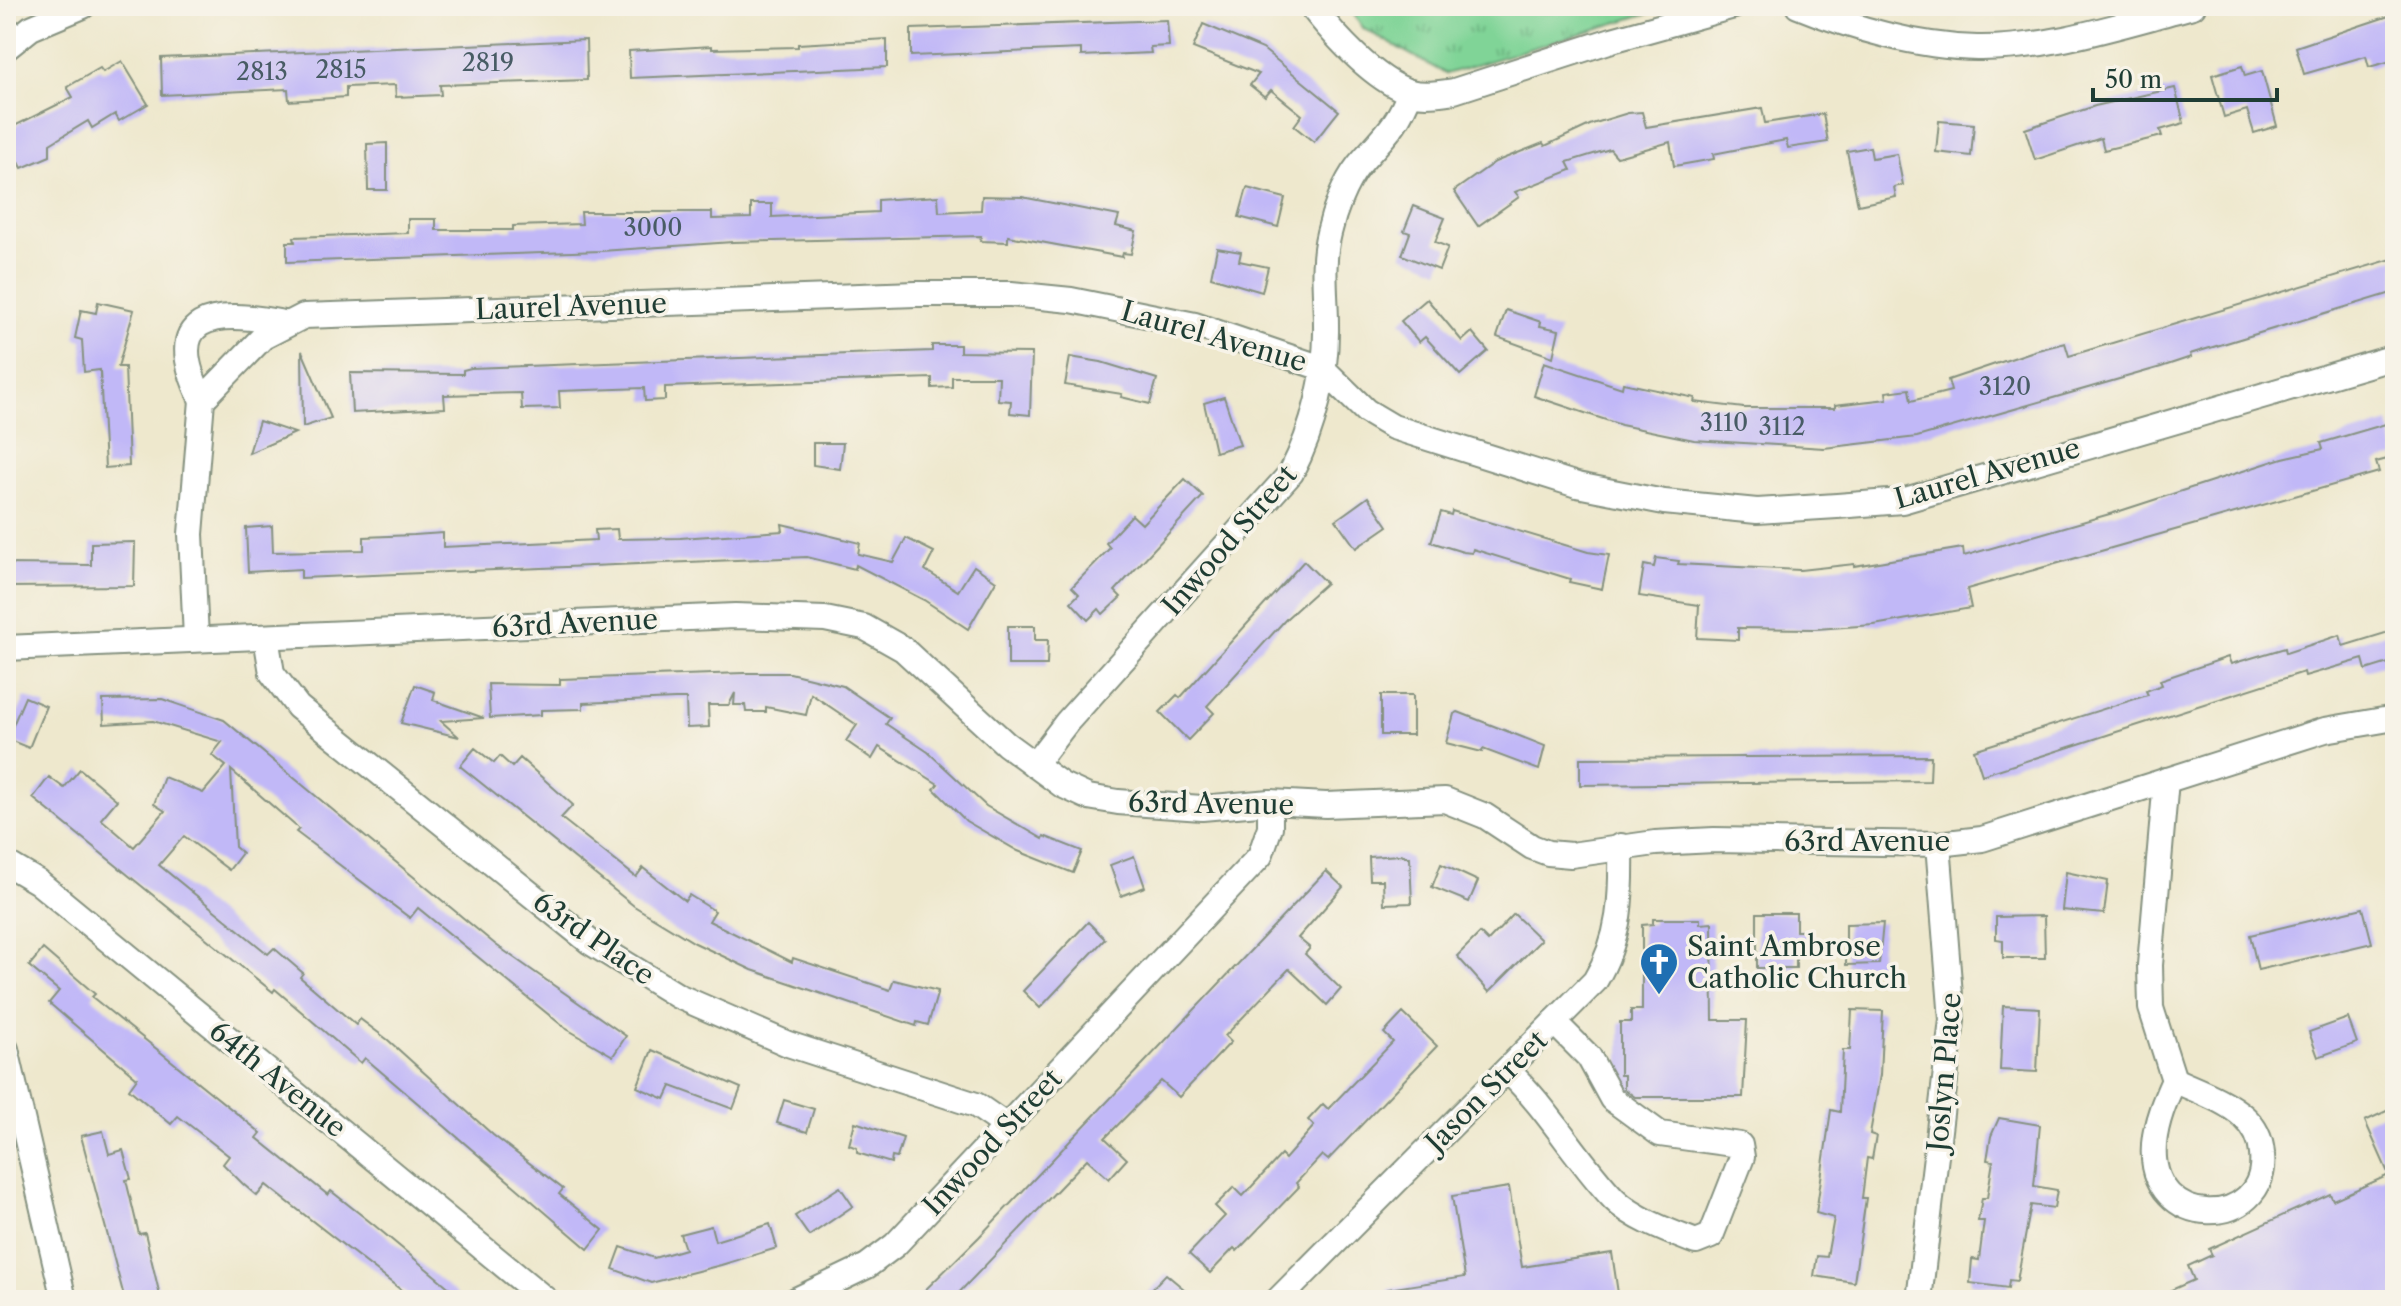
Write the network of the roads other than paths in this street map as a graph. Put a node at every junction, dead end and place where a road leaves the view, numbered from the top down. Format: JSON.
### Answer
{"nodes":[{"id":1,"x":83,"y":6,"type":"edge"},
{"id":2,"x":1311,"y":6,"type":"edge"},
{"id":3,"x":1734,"y":6,"type":"edge"},
{"id":4,"x":1798,"y":6,"type":"edge"},
{"id":5,"x":2193,"y":6,"type":"edge"},
{"id":6,"x":6,"y":48,"type":"edge"},
{"id":7,"x":1410,"y":92,"type":"junction"},
{"id":8,"x":284,"y":323,"type":"junction"},
{"id":9,"x":2395,"y":357,"type":"edge"},
{"id":10,"x":1322,"y":368,"type":"junction"},
{"id":11,"x":202,"y":400,"type":"junction"},
{"id":12,"x":266,"y":637,"type":"junction"},
{"id":13,"x":196,"y":638,"type":"junction"},
{"id":14,"x":6,"y":648,"type":"edge"},
{"id":15,"x":2395,"y":718,"type":"edge"},
{"id":16,"x":1034,"y":765,"type":"junction"},
{"id":17,"x":2166,"y":780,"type":"junction"},
{"id":18,"x":1270,"y":802,"type":"junction"},
{"id":19,"x":1938,"y":844,"type":"junction"},
{"id":20,"x":1621,"y":846,"type":"junction"},
{"id":21,"x":6,"y":863,"type":"edge"},
{"id":22,"x":1554,"y":1022,"type":"junction"},
{"id":23,"x":6,"y":1049,"type":"edge"},
{"id":24,"x":1507,"y":1070,"type":"junction"},
{"id":25,"x":2174,"y":1080,"type":"junction"},
{"id":26,"x":1005,"y":1125,"type":"junction"},
{"id":27,"x":64,"y":1300,"type":"edge"},
{"id":28,"x":546,"y":1300,"type":"edge"},
{"id":29,"x":796,"y":1300,"type":"edge"},
{"id":30,"x":1278,"y":1300,"type":"edge"},
{"id":31,"x":1919,"y":1300,"type":"edge"}],
"edges":[{"from":1,"to":6,"type":"street"},
{"from":2,"to":7,"type":"street"},
{"from":3,"to":7,"type":"street"},
{"from":4,"to":5,"type":"street"},
{"from":7,"to":10,"type":"street","name":"Inwood Street"},
{"from":8,"to":10,"type":"street","name":"Laurel Avenue"},
{"from":8,"to":11,"type":"street","name":"Laurel Avenue"},
{"from":8,"to":11,"type":"street"},
{"from":9,"to":10,"type":"street","name":"Laurel Avenue"},
{"from":10,"to":16,"type":"street","name":"Inwood Street"},
{"from":11,"to":13,"type":"street"},
{"from":12,"to":13,"type":"street","name":"63rd Avenue"},
{"from":12,"to":16,"type":"street","name":"63rd Avenue"},
{"from":12,"to":26,"type":"street","name":"63rd Place"},
{"from":13,"to":14,"type":"street","name":"63rd Avenue"},
{"from":15,"to":17,"type":"street","name":"63rd Avenue"},
{"from":16,"to":18,"type":"street","name":"63rd Avenue"},
{"from":17,"to":19,"type":"street","name":"63rd Avenue"},
{"from":17,"to":25,"type":"street"},
{"from":18,"to":20,"type":"street","name":"63rd Avenue"},
{"from":18,"to":26,"type":"street","name":"Inwood Street"},
{"from":19,"to":20,"type":"street","name":"63rd Avenue"},
{"from":19,"to":31,"type":"street","name":"Joslyn Place"},
{"from":20,"to":22,"type":"street","name":"Jason Street"},
{"from":21,"to":28,"type":"street","name":"64th Avenue"},
{"from":22,"to":24,"type":"street","name":"Jason Street"},
{"from":22,"to":24,"type":"street"},
{"from":23,"to":27,"type":"street"},
{"from":24,"to":30,"type":"street","name":"Jason Street"},
{"from":25,"to":25,"type":"street"},
{"from":26,"to":29,"type":"street","name":"Inwood Street"}]}
